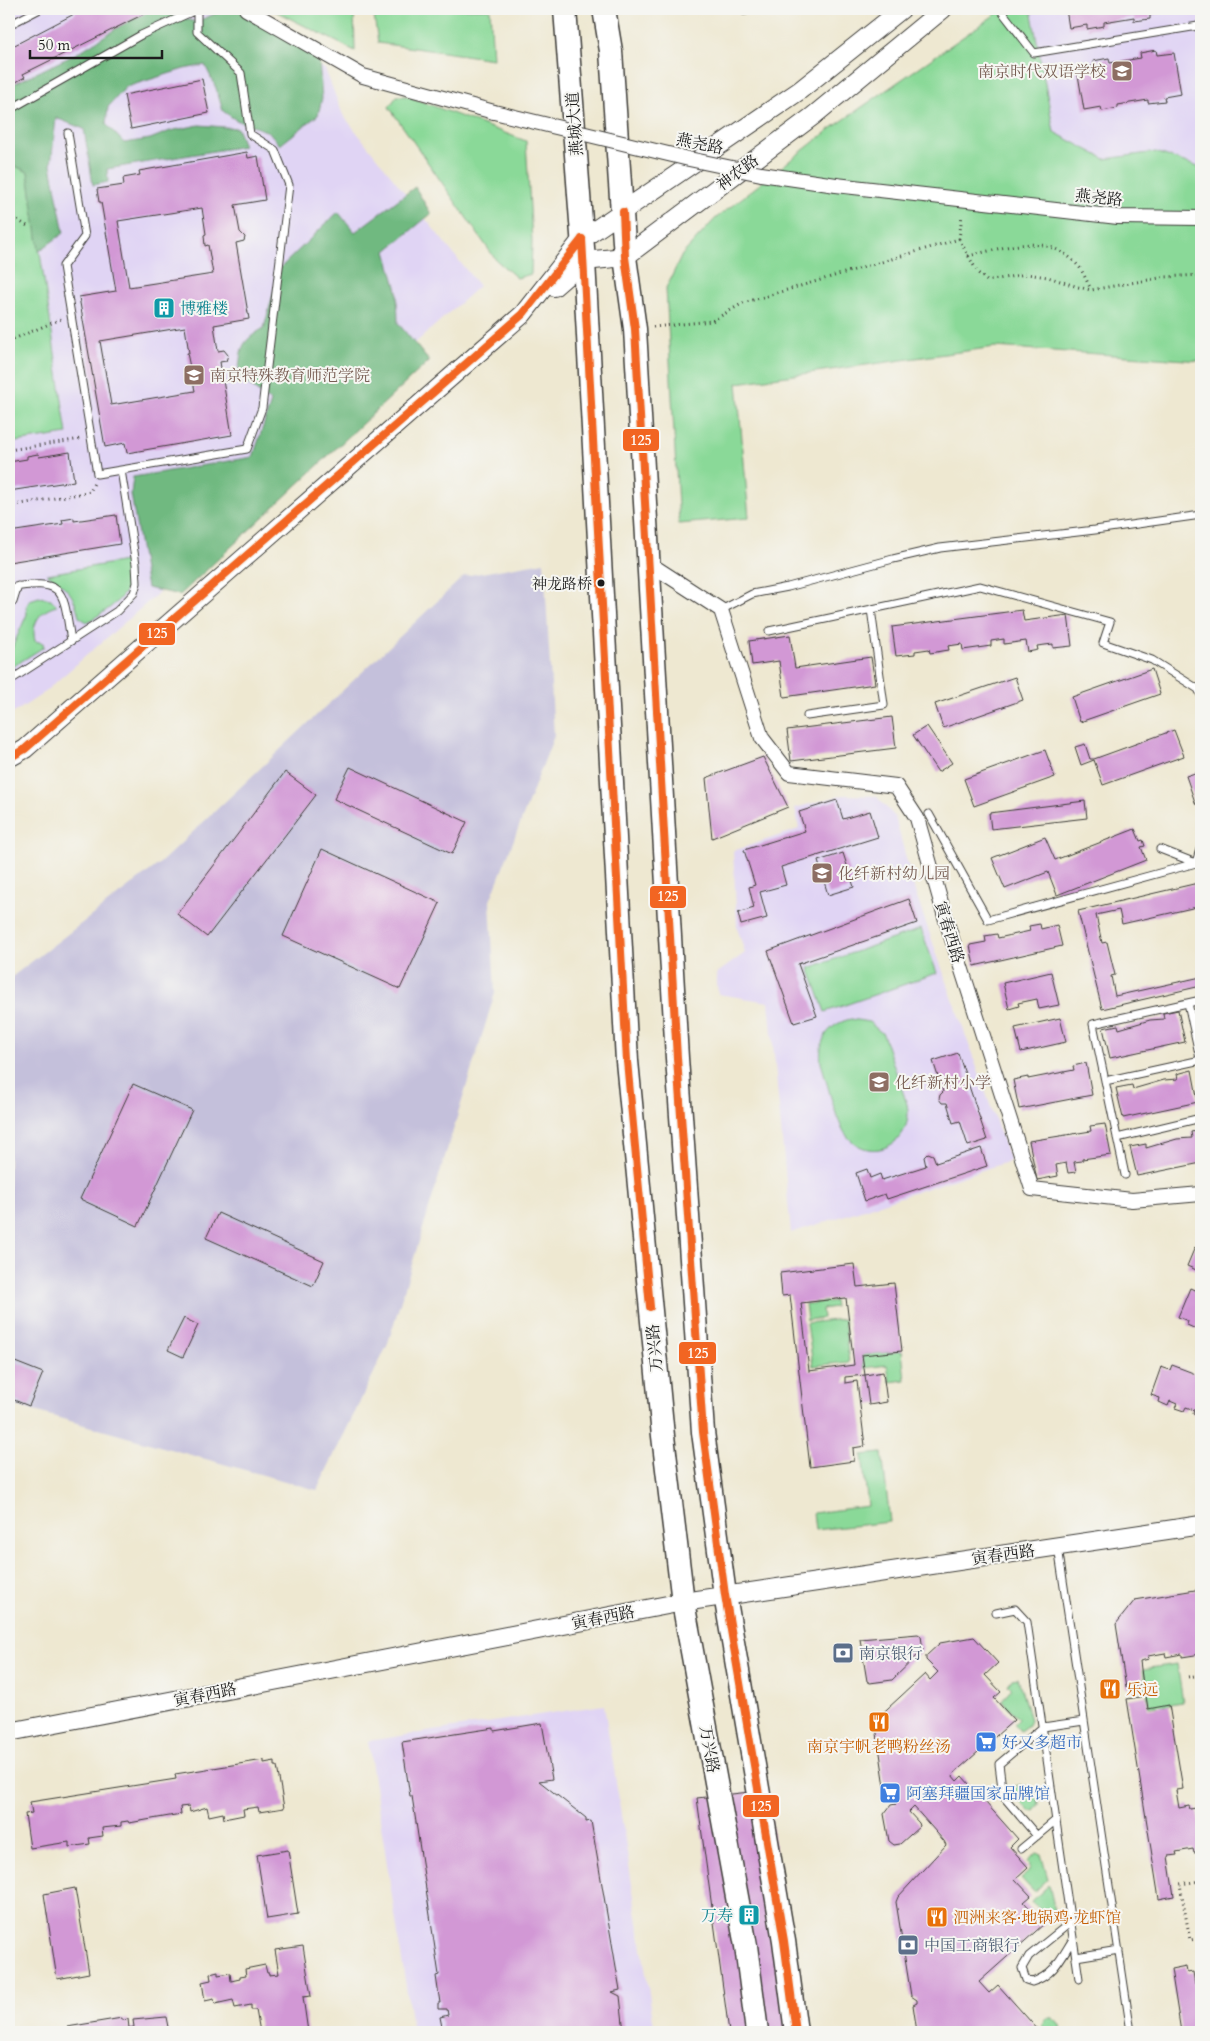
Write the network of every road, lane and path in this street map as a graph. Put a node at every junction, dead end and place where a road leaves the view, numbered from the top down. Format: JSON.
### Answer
{"nodes":[{"id":1,"x":40,"y":9,"type":"edge"},
{"id":2,"x":197,"y":9,"type":"edge"},
{"id":3,"x":246,"y":9,"type":"edge"},
{"id":4,"x":565,"y":9,"type":"edge"},
{"id":5,"x":604,"y":9,"type":"edge"},
{"id":6,"x":739,"y":9,"type":"edge"},
{"id":7,"x":759,"y":9,"type":"edge"},
{"id":8,"x":902,"y":9,"type":"edge"},
{"id":9,"x":943,"y":9,"type":"edge"},
{"id":10,"x":1000,"y":9,"type":"edge"},
{"id":11,"x":9,"y":25,"type":"edge"},
{"id":12,"x":1198,"y":26,"type":"dead end"},
{"id":13,"x":9,"y":110,"type":"edge"},
{"id":14,"x":68,"y":133,"type":"dead end"},
{"id":15,"x":964,"y":199,"type":"junction"},
{"id":16,"x":623,"y":212,"type":"junction"},
{"id":17,"x":9,"y":215,"type":"edge"},
{"id":18,"x":1201,"y":218,"type":"edge"},
{"id":19,"x":29,"y":227,"type":"dead end"},
{"id":20,"x":582,"y":239,"type":"junction"},
{"id":21,"x":959,"y":239,"type":"junction"},
{"id":22,"x":968,"y":256,"type":"junction"},
{"id":23,"x":625,"y":257,"type":"junction"},
{"id":24,"x":584,"y":261,"type":"junction"},
{"id":25,"x":1201,"y":275,"type":"edge"},
{"id":26,"x":1091,"y":290,"type":"junction"},
{"id":27,"x":71,"y":314,"type":"junction"},
{"id":28,"x":523,"y":314,"type":"junction"},
{"id":29,"x":635,"y":329,"type":"junction"},
{"id":30,"x":9,"y":342,"type":"edge"},
{"id":31,"x":92,"y":438,"type":"junction"},
{"id":32,"x":9,"y":450,"type":"edge"},
{"id":33,"x":121,"y":470,"type":"junction"},
{"id":34,"x":98,"y":474,"type":"junction"},
{"id":35,"x":9,"y":506,"type":"edge"},
{"id":36,"x":1201,"y":515,"type":"edge"},
{"id":37,"x":650,"y":564,"type":"junction"},
{"id":38,"x":18,"y":586,"type":"junction"},
{"id":39,"x":9,"y":588,"type":"edge"},
{"id":40,"x":13,"y":602,"type":"dead end"},
{"id":41,"x":871,"y":609,"type":"junction"},
{"id":42,"x":721,"y":610,"type":"junction"},
{"id":43,"x":768,"y":631,"type":"dead end"},
{"id":44,"x":72,"y":641,"type":"junction"},
{"id":45,"x":9,"y":681,"type":"edge"},
{"id":46,"x":1201,"y":695,"type":"edge"},
{"id":47,"x":807,"y":716,"type":"dead end"},
{"id":48,"x":9,"y":758,"type":"edge"},
{"id":49,"x":929,"y":814,"type":"dead end"},
{"id":50,"x":1201,"y":846,"type":"edge"},
{"id":51,"x":1160,"y":850,"type":"dead end"},
{"id":52,"x":1199,"y":864,"type":"edge"},
{"id":53,"x":1201,"y":1000,"type":"edge"},
{"id":54,"x":1188,"y":1003,"type":"junction"},
{"id":55,"x":1201,"y":1061,"type":"edge"},
{"id":56,"x":1105,"y":1080,"type":"junction"},
{"id":57,"x":1201,"y":1118,"type":"edge"},
{"id":58,"x":1117,"y":1138,"type":"junction"},
{"id":59,"x":1125,"y":1175,"type":"dead end"},
{"id":60,"x":1201,"y":1194,"type":"edge"},
{"id":61,"x":1201,"y":1525,"type":"edge"},
{"id":62,"x":1058,"y":1546,"type":"junction"},
{"id":63,"x":725,"y":1595,"type":"junction"},
{"id":64,"x":683,"y":1602,"type":"junction"},
{"id":65,"x":996,"y":1613,"type":"dead end"},
{"id":66,"x":1201,"y":1675,"type":"edge"},
{"id":67,"x":1188,"y":1677,"type":"dead end"},
{"id":68,"x":1201,"y":1710,"type":"edge"},
{"id":69,"x":1084,"y":1721,"type":"junction"},
{"id":70,"x":1043,"y":1727,"type":"junction"},
{"id":71,"x":9,"y":1732,"type":"edge"},
{"id":72,"x":1201,"y":1734,"type":"edge"},
{"id":73,"x":1056,"y":1820,"type":"junction"},
{"id":74,"x":1037,"y":1836,"type":"junction"},
{"id":75,"x":1021,"y":1849,"type":"dead end"},
{"id":76,"x":1201,"y":1881,"type":"edge"},
{"id":77,"x":1071,"y":1922,"type":"junction"},
{"id":78,"x":1201,"y":1938,"type":"edge"},
{"id":79,"x":1073,"y":1939,"type":"junction"},
{"id":80,"x":1119,"y":1950,"type":"junction"},
{"id":81,"x":1076,"y":1957,"type":"junction"},
{"id":82,"x":1079,"y":1979,"type":"dead end"},
{"id":83,"x":758,"y":2032,"type":"edge"},
{"id":84,"x":796,"y":2032,"type":"edge"},
{"id":85,"x":1131,"y":2032,"type":"edge"}],
"edges":[{"from":1,"to":11,"type":"lane"},
{"from":2,"to":13,"type":"lane"},
{"from":2,"to":33,"type":"lane"},
{"from":3,"to":15,"type":"street","name":"燕尧路","bridge":true},
{"from":4,"to":20,"type":"main road","name":"燕城大道"},
{"from":5,"to":16,"type":"main road"},
{"from":6,"to":7,"type":"lane"},
{"from":8,"to":16,"type":"street","name":"神农路"},
{"from":9,"to":23,"type":"street","name":"神农路"},
{"from":10,"to":12,"type":"lane"},
{"from":14,"to":27,"type":"lane"},
{"from":15,"to":18,"type":"street","name":"燕尧路"},
{"from":15,"to":21,"type":"path"},
{"from":16,"to":20,"type":"street","name":"神农路"},
{"from":16,"to":23,"type":"main road"},
{"from":17,"to":19,"type":"path"},
{"from":20,"to":24,"type":"main road","name":"万兴路"},
{"from":20,"to":28,"type":"street","name":"神农路"},
{"from":21,"to":22,"type":"path"},
{"from":21,"to":29,"type":"path"},
{"from":22,"to":26,"type":"path"},
{"from":22,"to":26,"type":"path"},
{"from":23,"to":24,"type":"street"},
{"from":23,"to":29,"type":"main road"},
{"from":24,"to":28,"type":"street","name":"神农路"},
{"from":24,"to":64,"type":"main road","name":"万兴路"},
{"from":25,"to":26,"type":"path"},
{"from":27,"to":30,"type":"path"},
{"from":27,"to":31,"type":"lane"},
{"from":28,"to":48,"type":"street","name":"神农路"},
{"from":29,"to":37,"type":"main road"},
{"from":31,"to":32,"type":"path"},
{"from":31,"to":34,"type":"lane"},
{"from":33,"to":34,"type":"lane"},
{"from":33,"to":44,"type":"lane"},
{"from":34,"to":35,"type":"path"},
{"from":36,"to":42,"type":"lane"},
{"from":37,"to":42,"type":"street"},
{"from":37,"to":63,"type":"main road"},
{"from":38,"to":39,"type":"lane"},
{"from":38,"to":40,"type":"lane"},
{"from":38,"to":44,"type":"lane"},
{"from":41,"to":43,"type":"lane"},
{"from":41,"to":46,"type":"lane"},
{"from":41,"to":47,"type":"lane"},
{"from":42,"to":60,"type":"street","name":"寅春西路"},
{"from":44,"to":45,"type":"lane"},
{"from":49,"to":52,"type":"lane"},
{"from":50,"to":52,"type":"lane"},
{"from":51,"to":52,"type":"lane"},
{"from":53,"to":54,"type":"lane"},
{"from":54,"to":55,"type":"lane"},
{"from":54,"to":56,"type":"lane"},
{"from":55,"to":56,"type":"lane"},
{"from":56,"to":58,"type":"lane"},
{"from":57,"to":58,"type":"lane"},
{"from":58,"to":59,"type":"lane"},
{"from":61,"to":62,"type":"street","name":"寅春西路"},
{"from":62,"to":63,"type":"street","name":"寅春西路"},
{"from":62,"to":69,"type":"lane"},
{"from":63,"to":64,"type":"street","name":"寅春西路"},
{"from":63,"to":84,"type":"main road"},
{"from":64,"to":71,"type":"street","name":"寅春西路"},
{"from":64,"to":83,"type":"main road","name":"万兴路"},
{"from":65,"to":70,"type":"lane"},
{"from":66,"to":67,"type":"path"},
{"from":68,"to":72,"type":"path"},
{"from":69,"to":70,"type":"lane"},
{"from":69,"to":80,"type":"lane"},
{"from":70,"to":73,"type":"lane"},
{"from":70,"to":74,"type":"lane"},
{"from":73,"to":74,"type":"lane"},
{"from":73,"to":77,"type":"lane"},
{"from":74,"to":75,"type":"lane"},
{"from":76,"to":78,"type":"path"},
{"from":77,"to":79,"type":"lane"},
{"from":77,"to":79,"type":"lane"},
{"from":79,"to":81,"type":"lane"},
{"from":80,"to":81,"type":"lane"},
{"from":80,"to":85,"type":"lane"},
{"from":81,"to":82,"type":"lane"}]}
